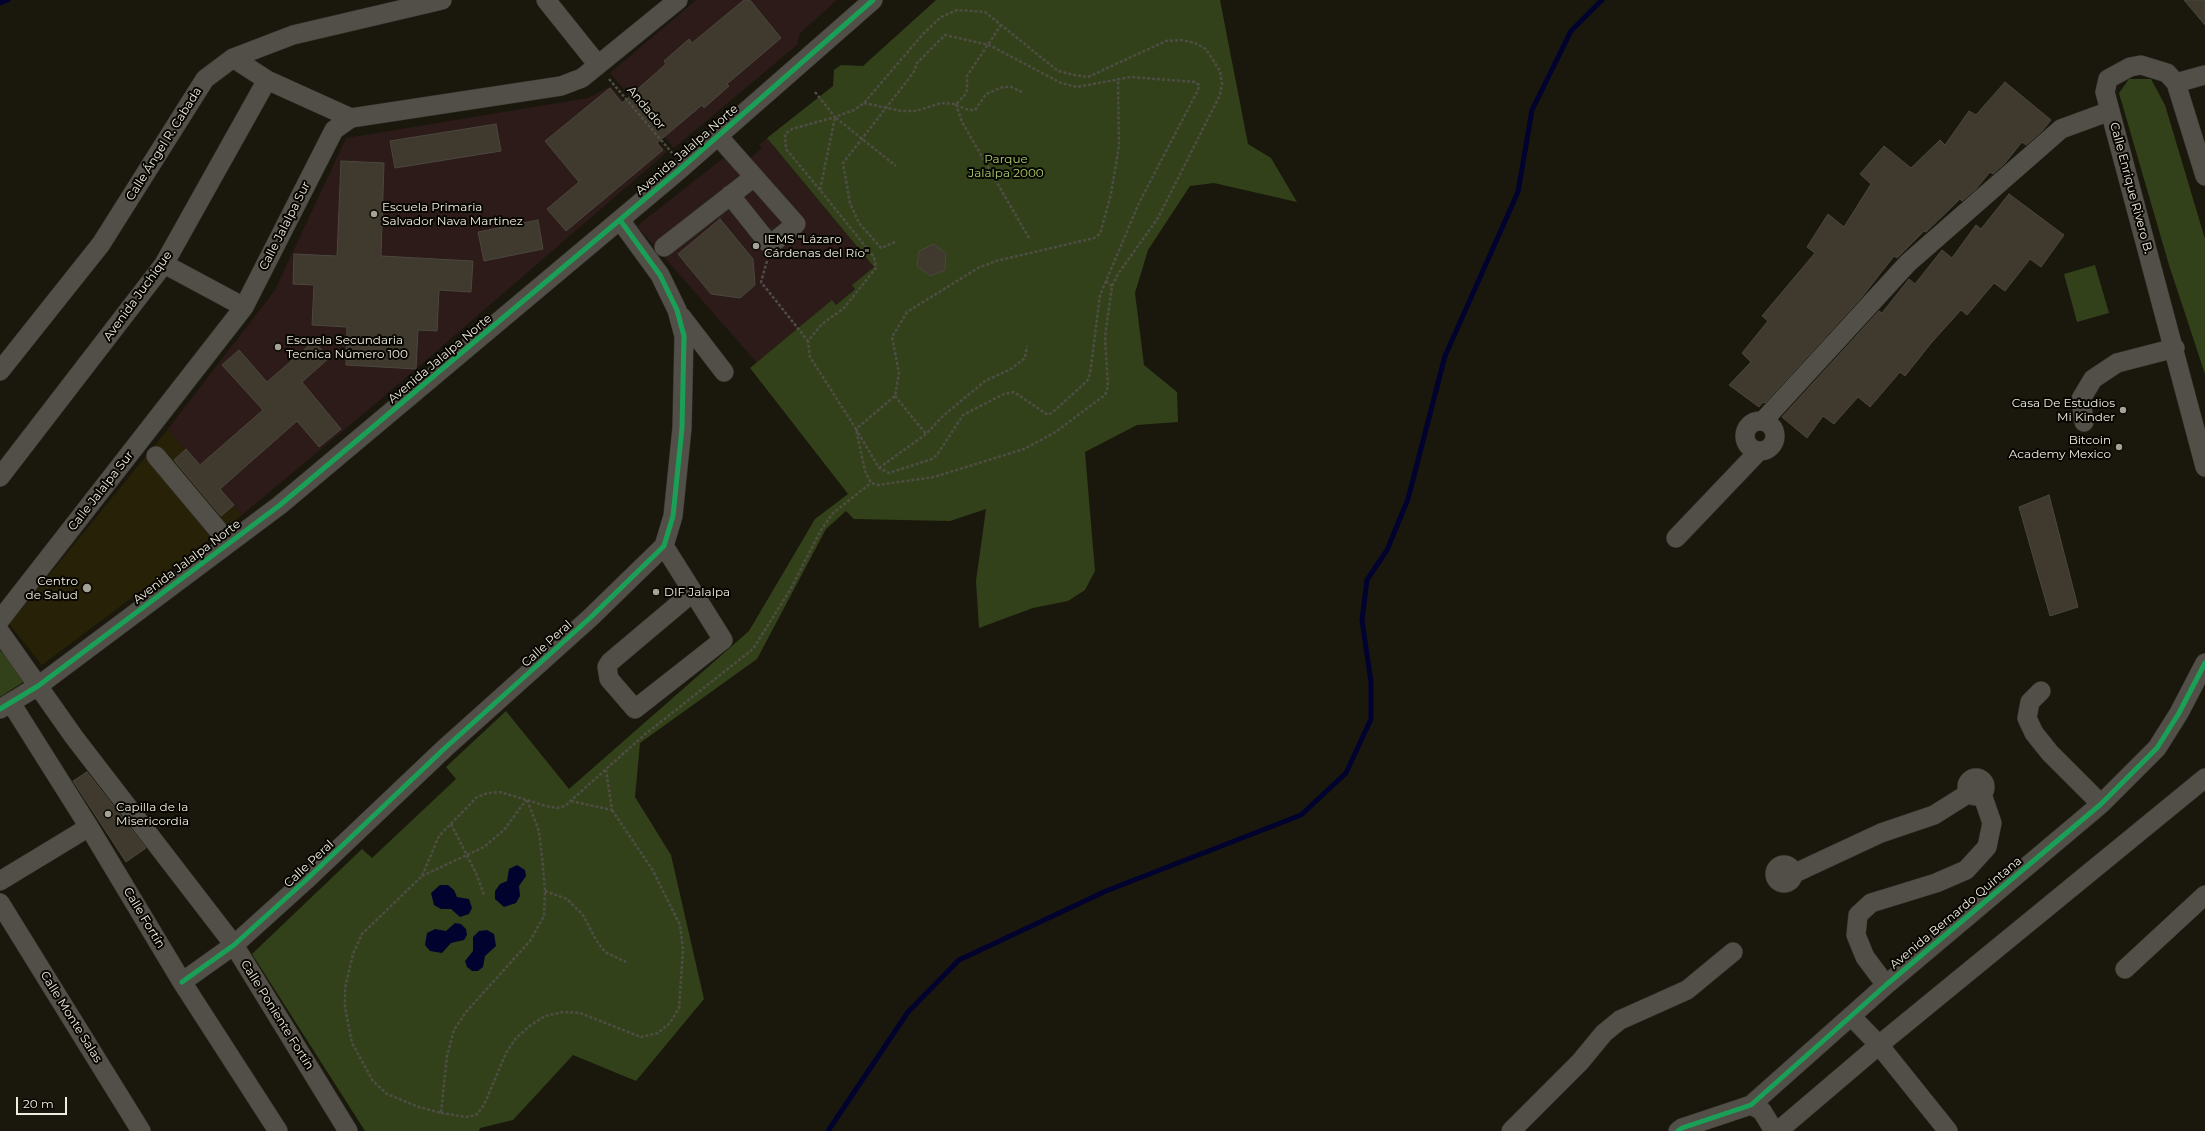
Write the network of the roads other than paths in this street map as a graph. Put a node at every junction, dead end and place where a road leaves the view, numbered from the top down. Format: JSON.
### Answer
{"nodes":[{"id":1,"x":442,"y":0,"type":"edge"},
{"id":2,"x":546,"y":0,"type":"edge"},
{"id":3,"x":873,"y":0,"type":"edge"},
{"id":4,"x":669,"y":3,"type":"edge"},
{"id":5,"x":233,"y":58,"type":"junction"},
{"id":6,"x":601,"y":69,"type":"junction"},
{"id":7,"x":2205,"y":75,"type":"edge"},
{"id":8,"x":267,"y":80,"type":"junction"},
{"id":9,"x":2176,"y":83,"type":"junction"},
{"id":10,"x":2110,"y":111,"type":"junction"},
{"id":11,"x":351,"y":118,"type":"junction"},
{"id":12,"x":718,"y":136,"type":"junction"},
{"id":13,"x":2205,"y":176,"type":"edge"},
{"id":14,"x":754,"y":177,"type":"junction"},
{"id":15,"x":730,"y":195,"type":"junction"},
{"id":16,"x":620,"y":220,"type":"junction"},
{"id":17,"x":664,"y":247,"type":"dead end"},
{"id":18,"x":164,"y":264,"type":"junction"},
{"id":19,"x":244,"y":307,"type":"junction"},
{"id":20,"x":677,"y":310,"type":"junction"},
{"id":21,"x":2175,"y":348,"type":"junction"},
{"id":22,"x":0,"y":371,"type":"edge"},
{"id":23,"x":724,"y":372,"type":"dead end"},
{"id":24,"x":2084,"y":422,"type":"dead end"},
{"id":25,"x":156,"y":456,"type":"dead end"},
{"id":26,"x":2205,"y":467,"type":"edge"},
{"id":27,"x":0,"y":477,"type":"edge"},
{"id":28,"x":1676,"y":538,"type":"dead end"},
{"id":29,"x":229,"y":543,"type":"junction"},
{"id":30,"x":664,"y":546,"type":"junction"},
{"id":31,"x":693,"y":592,"type":"junction"},
{"id":32,"x":0,"y":620,"type":"edge"},
{"id":33,"x":0,"y":632,"type":"edge"},
{"id":34,"x":2205,"y":663,"type":"edge"},
{"id":35,"x":38,"y":686,"type":"junction"},
{"id":36,"x":2041,"y":691,"type":"dead end"},
{"id":37,"x":5,"y":706,"type":"edge"},
{"id":38,"x":2205,"y":778,"type":"edge"},
{"id":39,"x":2101,"y":804,"type":"junction"},
{"id":40,"x":89,"y":827,"type":"junction"},
{"id":41,"x":1793,"y":874,"type":"dead end"},
{"id":42,"x":0,"y":881,"type":"edge"},
{"id":43,"x":2205,"y":895,"type":"edge"},
{"id":44,"x":0,"y":903,"type":"edge"},
{"id":45,"x":234,"y":945,"type":"junction"},
{"id":46,"x":1733,"y":952,"type":"dead end"},
{"id":47,"x":2125,"y":969,"type":"dead end"},
{"id":48,"x":182,"y":982,"type":"junction"},
{"id":49,"x":1886,"y":985,"type":"junction"},
{"id":50,"x":1851,"y":1016,"type":"junction"},
{"id":51,"x":1879,"y":1045,"type":"junction"},
{"id":52,"x":1751,"y":1105,"type":"junction"},
{"id":53,"x":141,"y":1131,"type":"edge"},
{"id":54,"x":278,"y":1131,"type":"edge"},
{"id":55,"x":348,"y":1131,"type":"edge"},
{"id":56,"x":1511,"y":1131,"type":"edge"},
{"id":57,"x":1678,"y":1131,"type":"edge"},
{"id":58,"x":1774,"y":1131,"type":"edge"},
{"id":59,"x":1778,"y":1131,"type":"edge"},
{"id":60,"x":1948,"y":1131,"type":"edge"}],
"edges":[{"from":1,"to":5,"type":"street","name":"Calle Ángel R. Cabada"},
{"from":2,"to":6,"type":"street"},
{"from":3,"to":12,"type":"street","name":"Avenida Jalalpa Norte"},
{"from":4,"to":6,"type":"street","name":"Calle Jalalpa Sur"},
{"from":5,"to":8,"type":"street"},
{"from":5,"to":22,"type":"street","name":"Calle Ángel R. Cabada"},
{"from":6,"to":11,"type":"street","name":"Calle Jalalpa Sur"},
{"from":7,"to":9,"type":"street"},
{"from":8,"to":11,"type":"street"},
{"from":8,"to":18,"type":"street","name":"Avenida Juchique"},
{"from":9,"to":10,"type":"street","name":"Calle Enrique Rivero B."},
{"from":9,"to":13,"type":"street"},
{"from":10,"to":21,"type":"street","name":"Calle Enrique Rivero B."},
{"from":10,"to":28,"type":"street"},
{"from":11,"to":19,"type":"street","name":"Calle Jalalpa Sur"},
{"from":12,"to":14,"type":"street"},
{"from":12,"to":16,"type":"street","name":"Avenida Jalalpa Norte"},
{"from":14,"to":15,"type":"street"},
{"from":14,"to":15,"type":"street"},
{"from":15,"to":17,"type":"street"},
{"from":16,"to":20,"type":"street","name":"Calle Peral"},
{"from":16,"to":29,"type":"street","name":"Avenida Jalalpa Norte"},
{"from":18,"to":19,"type":"street"},
{"from":18,"to":27,"type":"street","name":"Avenida Juchique"},
{"from":19,"to":32,"type":"street","name":"Calle Jalalpa Sur"},
{"from":20,"to":23,"type":"street"},
{"from":20,"to":30,"type":"street","name":"Calle Peral"},
{"from":21,"to":24,"type":"street"},
{"from":21,"to":26,"type":"street","name":"Calle Enrique Rivero B."},
{"from":25,"to":29,"type":"street"},
{"from":29,"to":35,"type":"street","name":"Avenida Jalalpa Norte"},
{"from":30,"to":31,"type":"street"},
{"from":30,"to":45,"type":"street","name":"Calle Peral"},
{"from":31,"to":31,"type":"street"},
{"from":33,"to":35,"type":"street","name":"Calle Poniente Fortín"},
{"from":34,"to":39,"type":"street","name":"Avenida Bernardo Quintana"},
{"from":35,"to":37,"type":"street","name":"Avenida Jalalpa Norte"},
{"from":35,"to":45,"type":"street","name":"Calle Poniente Fortín"},
{"from":36,"to":39,"type":"street"},
{"from":37,"to":40,"type":"street","name":"Calle Fortín"},
{"from":38,"to":51,"type":"street"},
{"from":39,"to":49,"type":"street","name":"Avenida Bernardo Quintana"},
{"from":40,"to":42,"type":"street"},
{"from":40,"to":48,"type":"street","name":"Calle Fortín"},
{"from":41,"to":49,"type":"street"},
{"from":43,"to":47,"type":"street"},
{"from":44,"to":53,"type":"street","name":"Calle Monte Salas"},
{"from":45,"to":48,"type":"street","name":"Calle Peral"},
{"from":45,"to":55,"type":"street","name":"Calle Poniente Fortín"},
{"from":46,"to":56,"type":"street"},
{"from":48,"to":54,"type":"street","name":"Calle Fortín"},
{"from":49,"to":50,"type":"street","name":"Avenida Bernardo Quintana"},
{"from":50,"to":51,"type":"street"},
{"from":50,"to":52,"type":"street","name":"Avenida Bernardo Quintana"},
{"from":51,"to":59,"type":"street"},
{"from":51,"to":60,"type":"street"},
{"from":52,"to":57,"type":"street","name":"Avenida Bernardo Quintana"},
{"from":52,"to":58,"type":"street"}]}
